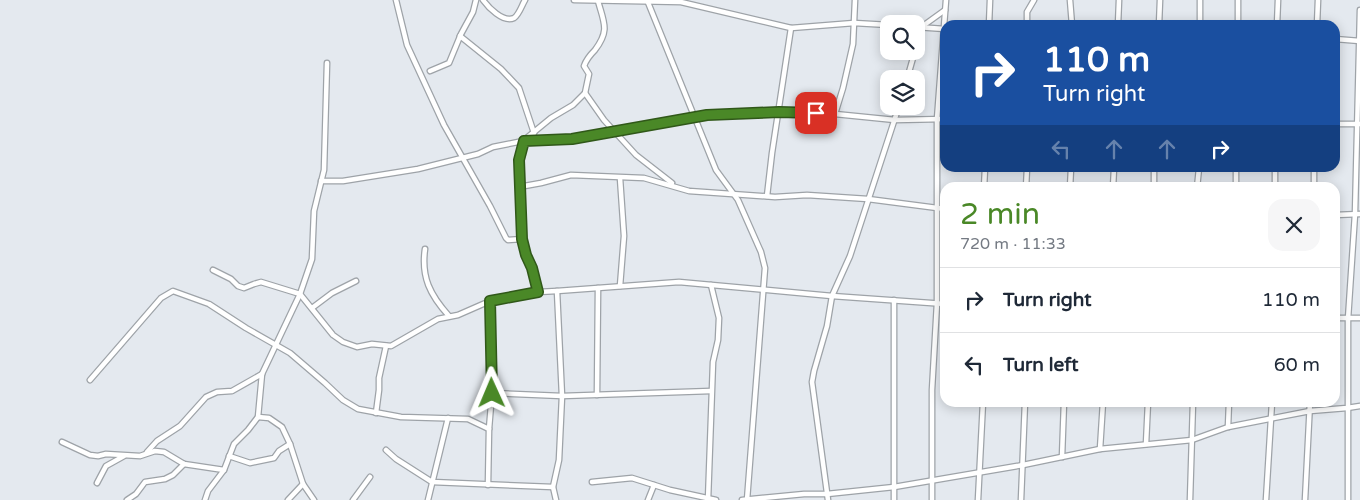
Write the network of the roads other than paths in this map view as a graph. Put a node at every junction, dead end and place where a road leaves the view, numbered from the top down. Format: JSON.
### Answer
{"nodes":[{"id":1,"x":396,"y":0,"type":"edge"},
{"id":2,"x":476,"y":0,"type":"edge"},
{"id":3,"x":482,"y":0,"type":"edge"},
{"id":4,"x":525,"y":0,"type":"edge"},
{"id":5,"x":574,"y":0,"type":"edge"},
{"id":6,"x":647,"y":0,"type":"edge"},
{"id":7,"x":855,"y":0,"type":"edge"},
{"id":8,"x":946,"y":0,"type":"edge"},
{"id":9,"x":990,"y":0,"type":"edge"},
{"id":10,"x":1034,"y":0,"type":"edge"},
{"id":11,"x":1070,"y":0,"type":"edge"},
{"id":12,"x":1119,"y":0,"type":"edge"},
{"id":13,"x":1160,"y":0,"type":"edge"},
{"id":14,"x":1200,"y":0,"type":"edge"},
{"id":15,"x":1238,"y":0,"type":"edge"},
{"id":16,"x":1278,"y":0,"type":"edge"},
{"id":17,"x":1318,"y":0,"type":"edge"},
{"id":18,"x":602,"y":1,"type":"edge"},
{"id":19,"x":681,"y":1,"type":"edge"},
{"id":20,"x":945,"y":10,"type":"junction"},
{"id":21,"x":1360,"y":10,"type":"edge"},
{"id":22,"x":945,"y":20,"type":"edge"},
{"id":23,"x":989,"y":20,"type":"edge"},
{"id":24,"x":1027,"y":20,"type":"edge"},
{"id":25,"x":1072,"y":20,"type":"edge"},
{"id":26,"x":1118,"y":20,"type":"edge"},
{"id":27,"x":1159,"y":20,"type":"edge"},
{"id":28,"x":1200,"y":20,"type":"edge"},
{"id":29,"x":1238,"y":20,"type":"edge"},
{"id":30,"x":1277,"y":20,"type":"edge"},
{"id":31,"x":1317,"y":20,"type":"edge"},
{"id":32,"x":854,"y":23,"type":"junction"},
{"id":33,"x":925,"y":23,"type":"edge"},
{"id":34,"x":880,"y":24,"type":"edge"},
{"id":35,"x":791,"y":28,"type":"junction"},
{"id":36,"x":925,"y":28,"type":"edge"},
{"id":37,"x":940,"y":29,"type":"edge"},
{"id":38,"x":460,"y":36,"type":"junction"},
{"id":39,"x":1340,"y":40,"type":"edge"},
{"id":40,"x":1360,"y":41,"type":"edge"},
{"id":41,"x":327,"y":63,"type":"dead end"},
{"id":42,"x":430,"y":71,"type":"dead end"},
{"id":43,"x":940,"y":85,"type":"edge"},
{"id":44,"x":586,"y":93,"type":"junction"},
{"id":45,"x":779,"y":112,"type":"junction"},
{"id":46,"x":835,"y":114,"type":"junction"},
{"id":47,"x":896,"y":115,"type":"edge"},
{"id":48,"x":694,"y":117,"type":"junction"},
{"id":49,"x":937,"y":119,"type":"junction"},
{"id":50,"x":895,"y":120,"type":"junction"},
{"id":51,"x":1340,"y":124,"type":"edge"},
{"id":52,"x":1358,"y":124,"type":"edge"},
{"id":53,"x":616,"y":132,"type":"junction"},
{"id":54,"x":534,"y":133,"type":"junction"},
{"id":55,"x":524,"y":141,"type":"junction"},
{"id":56,"x":463,"y":158,"type":"junction"},
{"id":57,"x":620,"y":178,"type":"junction"},
{"id":58,"x":321,"y":181,"type":"junction"},
{"id":59,"x":675,"y":186,"type":"junction"},
{"id":60,"x":519,"y":187,"type":"junction"},
{"id":61,"x":733,"y":194,"type":"junction"},
{"id":62,"x":767,"y":196,"type":"junction"},
{"id":63,"x":868,"y":199,"type":"junction"},
{"id":64,"x":937,"y":209,"type":"junction"},
{"id":65,"x":1358,"y":214,"type":"edge"},
{"id":66,"x":1340,"y":215,"type":"edge"},
{"id":67,"x":522,"y":239,"type":"junction"},
{"id":68,"x":425,"y":249,"type":"dead end"},
{"id":69,"x":213,"y":270,"type":"dead end"},
{"id":70,"x":356,"y":281,"type":"dead end"},
{"id":71,"x":711,"y":285,"type":"junction"},
{"id":72,"x":620,"y":286,"type":"junction"},
{"id":73,"x":598,"y":288,"type":"junction"},
{"id":74,"x":764,"y":290,"type":"junction"},
{"id":75,"x":558,"y":291,"type":"junction"},
{"id":76,"x":538,"y":292,"type":"junction"},
{"id":77,"x":300,"y":294,"type":"junction"},
{"id":78,"x":832,"y":296,"type":"junction"},
{"id":79,"x":894,"y":300,"type":"junction"},
{"id":80,"x":490,"y":301,"type":"junction"},
{"id":81,"x":938,"y":303,"type":"junction"},
{"id":82,"x":312,"y":308,"type":"junction"},
{"id":83,"x":449,"y":316,"type":"junction"},
{"id":84,"x":1340,"y":318,"type":"edge"},
{"id":85,"x":1360,"y":318,"type":"edge"},
{"id":86,"x":1348,"y":319,"type":"junction"},
{"id":87,"x":276,"y":344,"type":"junction"},
{"id":88,"x":386,"y":346,"type":"junction"},
{"id":89,"x":262,"y":374,"type":"junction"},
{"id":90,"x":90,"y":380,"type":"dead end"},
{"id":91,"x":712,"y":390,"type":"junction"},
{"id":92,"x":492,"y":393,"type":"junction"},
{"id":93,"x":562,"y":396,"type":"junction"},
{"id":94,"x":597,"y":396,"type":"junction"},
{"id":95,"x":1360,"y":406,"type":"edge"},
{"id":96,"x":983,"y":407,"type":"edge"},
{"id":97,"x":1025,"y":407,"type":"edge"},
{"id":98,"x":1064,"y":407,"type":"edge"},
{"id":99,"x":1103,"y":407,"type":"edge"},
{"id":100,"x":1148,"y":407,"type":"edge"},
{"id":101,"x":1193,"y":407,"type":"edge"},
{"id":102,"x":1229,"y":407,"type":"edge"},
{"id":103,"x":1272,"y":407,"type":"edge"},
{"id":104,"x":1310,"y":407,"type":"edge"},
{"id":105,"x":1347,"y":408,"type":"junction"},
{"id":106,"x":1310,"y":411,"type":"junction"},
{"id":107,"x":376,"y":413,"type":"junction"},
{"id":108,"x":258,"y":417,"type":"junction"},
{"id":109,"x":448,"y":418,"type":"junction"},
{"id":110,"x":1272,"y":419,"type":"junction"},
{"id":111,"x":1228,"y":427,"type":"junction"},
{"id":112,"x":489,"y":429,"type":"junction"},
{"id":113,"x":1192,"y":440,"type":"junction"},
{"id":114,"x":62,"y":442,"type":"dead end"},
{"id":115,"x":290,"y":444,"type":"junction"},
{"id":116,"x":1146,"y":444,"type":"junction"},
{"id":117,"x":1100,"y":449,"type":"junction"},
{"id":118,"x":386,"y":450,"type":"dead end"},
{"id":119,"x":147,"y":452,"type":"junction"},
{"id":120,"x":124,"y":456,"type":"junction"},
{"id":121,"x":229,"y":456,"type":"junction"},
{"id":122,"x":1062,"y":457,"type":"junction"},
{"id":123,"x":184,"y":464,"type":"junction"},
{"id":124,"x":1023,"y":465,"type":"junction"},
{"id":125,"x":224,"y":470,"type":"junction"},
{"id":126,"x":980,"y":472,"type":"junction"},
{"id":127,"x":370,"y":477,"type":"dead end"},
{"id":128,"x":932,"y":480,"type":"junction"},
{"id":129,"x":432,"y":482,"type":"junction"},
{"id":130,"x":592,"y":482,"type":"dead end"},
{"id":131,"x":97,"y":483,"type":"dead end"},
{"id":132,"x":303,"y":484,"type":"junction"},
{"id":133,"x":654,"y":484,"type":"junction"},
{"id":134,"x":488,"y":485,"type":"junction"},
{"id":135,"x":894,"y":486,"type":"junction"},
{"id":136,"x":553,"y":487,"type":"junction"},
{"id":137,"x":827,"y":497,"type":"edge"},
{"id":138,"x":708,"y":499,"type":"edge"},
{"id":139,"x":127,"y":500,"type":"edge"},
{"id":140,"x":205,"y":500,"type":"edge"},
{"id":141,"x":288,"y":500,"type":"edge"},
{"id":142,"x":314,"y":500,"type":"edge"},
{"id":143,"x":353,"y":500,"type":"edge"},
{"id":144,"x":428,"y":500,"type":"edge"},
{"id":145,"x":556,"y":500,"type":"edge"},
{"id":146,"x":648,"y":500,"type":"edge"},
{"id":147,"x":716,"y":500,"type":"edge"},
{"id":148,"x":742,"y":500,"type":"edge"},
{"id":149,"x":747,"y":500,"type":"edge"},
{"id":150,"x":894,"y":500,"type":"edge"},
{"id":151,"x":932,"y":500,"type":"edge"},
{"id":152,"x":978,"y":500,"type":"edge"},
{"id":153,"x":1021,"y":500,"type":"edge"},
{"id":154,"x":1190,"y":500,"type":"edge"},
{"id":155,"x":1266,"y":500,"type":"edge"},
{"id":156,"x":1306,"y":500,"type":"edge"},
{"id":157,"x":1348,"y":500,"type":"edge"}],
"edges":[{"from":1,"to":56,"type":"street"},
{"from":2,"to":38,"type":"street"},
{"from":3,"to":4,"type":"street"},
{"from":5,"to":18,"type":"street"},
{"from":6,"to":18,"type":"street"},
{"from":6,"to":19,"type":"street"},
{"from":6,"to":48,"type":"street"},
{"from":7,"to":32,"type":"street"},
{"from":8,"to":20,"type":"street"},
{"from":9,"to":23,"type":"street"},
{"from":10,"to":24,"type":"street"},
{"from":11,"to":25,"type":"street"},
{"from":12,"to":26,"type":"street"},
{"from":13,"to":27,"type":"street"},
{"from":14,"to":28,"type":"street"},
{"from":15,"to":29,"type":"street"},
{"from":16,"to":30,"type":"street"},
{"from":17,"to":31,"type":"street"},
{"from":18,"to":44,"type":"street"},
{"from":19,"to":35,"type":"street"},
{"from":20,"to":22,"type":"street"},
{"from":20,"to":33,"type":"street"},
{"from":21,"to":40,"type":"street"},
{"from":32,"to":34,"type":"street"},
{"from":32,"to":35,"type":"street"},
{"from":32,"to":46,"type":"street"},
{"from":35,"to":45,"type":"street"},
{"from":36,"to":37,"type":"street"},
{"from":38,"to":42,"type":"street"},
{"from":38,"to":54,"type":"street"},
{"from":39,"to":40,"type":"street"},
{"from":40,"to":52,"type":"street"},
{"from":41,"to":58,"type":"street"},
{"from":43,"to":49,"type":"street"},
{"from":44,"to":53,"type":"street"},
{"from":44,"to":54,"type":"street"},
{"from":45,"to":46,"type":"street"},
{"from":45,"to":48,"type":"street"},
{"from":45,"to":62,"type":"street"},
{"from":46,"to":50,"type":"street"},
{"from":47,"to":50,"type":"street"},
{"from":48,"to":53,"type":"street"},
{"from":48,"to":61,"type":"street"},
{"from":49,"to":50,"type":"street"},
{"from":49,"to":64,"type":"street"},
{"from":50,"to":63,"type":"street"},
{"from":51,"to":52,"type":"street"},
{"from":52,"to":65,"type":"street"},
{"from":53,"to":55,"type":"street"},
{"from":53,"to":59,"type":"street"},
{"from":54,"to":55,"type":"street"},
{"from":55,"to":56,"type":"street"},
{"from":55,"to":60,"type":"street"},
{"from":56,"to":58,"type":"street"},
{"from":56,"to":67,"type":"street"},
{"from":57,"to":59,"type":"street"},
{"from":57,"to":60,"type":"street"},
{"from":57,"to":72,"type":"street"},
{"from":58,"to":77,"type":"street"},
{"from":59,"to":61,"type":"street"},
{"from":60,"to":67,"type":"street"},
{"from":61,"to":62,"type":"street"},
{"from":61,"to":74,"type":"street"},
{"from":62,"to":63,"type":"street"},
{"from":63,"to":64,"type":"street"},
{"from":63,"to":78,"type":"street"},
{"from":64,"to":81,"type":"street"},
{"from":65,"to":66,"type":"street"},
{"from":65,"to":86,"type":"street"},
{"from":67,"to":76,"type":"street"},
{"from":68,"to":83,"type":"street"},
{"from":69,"to":77,"type":"street"},
{"from":70,"to":82,"type":"street"},
{"from":71,"to":72,"type":"street"},
{"from":71,"to":74,"type":"street"},
{"from":71,"to":91,"type":"street"},
{"from":72,"to":73,"type":"street"},
{"from":73,"to":75,"type":"street"},
{"from":73,"to":94,"type":"street"},
{"from":74,"to":78,"type":"street"},
{"from":74,"to":149,"type":"street"},
{"from":75,"to":76,"type":"street"},
{"from":75,"to":93,"type":"street"},
{"from":76,"to":80,"type":"street"},
{"from":77,"to":82,"type":"street"},
{"from":77,"to":87,"type":"street"},
{"from":78,"to":79,"type":"street"},
{"from":78,"to":137,"type":"street"},
{"from":79,"to":81,"type":"street"},
{"from":79,"to":135,"type":"street"},
{"from":80,"to":83,"type":"street"},
{"from":80,"to":92,"type":"street"},
{"from":81,"to":128,"type":"street"},
{"from":82,"to":88,"type":"street"},
{"from":83,"to":88,"type":"street"},
{"from":84,"to":86,"type":"street"},
{"from":85,"to":86,"type":"street"},
{"from":86,"to":105,"type":"street"},
{"from":87,"to":89,"type":"street"},
{"from":87,"to":90,"type":"street"},
{"from":87,"to":107,"type":"street"},
{"from":88,"to":107,"type":"street"},
{"from":89,"to":108,"type":"street"},
{"from":89,"to":119,"type":"street"},
{"from":91,"to":94,"type":"street"},
{"from":91,"to":138,"type":"street"},
{"from":92,"to":93,"type":"street"},
{"from":92,"to":112,"type":"street"},
{"from":93,"to":94,"type":"street"},
{"from":93,"to":136,"type":"street"},
{"from":95,"to":105,"type":"street"},
{"from":96,"to":126,"type":"street"},
{"from":97,"to":124,"type":"street"},
{"from":98,"to":122,"type":"street"},
{"from":99,"to":117,"type":"street"},
{"from":100,"to":116,"type":"street"},
{"from":101,"to":113,"type":"street"},
{"from":102,"to":111,"type":"street"},
{"from":103,"to":110,"type":"street"},
{"from":104,"to":106,"type":"street"},
{"from":105,"to":106,"type":"street"},
{"from":105,"to":157,"type":"street"},
{"from":106,"to":110,"type":"street"},
{"from":106,"to":156,"type":"street"},
{"from":107,"to":109,"type":"street"},
{"from":108,"to":115,"type":"street"},
{"from":108,"to":121,"type":"street"},
{"from":109,"to":112,"type":"street"},
{"from":109,"to":129,"type":"street"},
{"from":110,"to":111,"type":"street"},
{"from":110,"to":155,"type":"street"},
{"from":111,"to":113,"type":"street"},
{"from":112,"to":134,"type":"street"},
{"from":113,"to":116,"type":"street"},
{"from":113,"to":154,"type":"street"},
{"from":114,"to":120,"type":"street"},
{"from":115,"to":121,"type":"street"},
{"from":115,"to":132,"type":"street"},
{"from":116,"to":117,"type":"street"},
{"from":117,"to":122,"type":"street"},
{"from":118,"to":129,"type":"street"},
{"from":119,"to":120,"type":"street"},
{"from":119,"to":123,"type":"street"},
{"from":120,"to":131,"type":"street"},
{"from":121,"to":125,"type":"street"},
{"from":122,"to":124,"type":"street"},
{"from":123,"to":125,"type":"street"},
{"from":123,"to":139,"type":"street"},
{"from":124,"to":126,"type":"street"},
{"from":124,"to":153,"type":"street"},
{"from":125,"to":140,"type":"street"},
{"from":126,"to":128,"type":"street"},
{"from":126,"to":152,"type":"street"},
{"from":127,"to":143,"type":"street"},
{"from":128,"to":135,"type":"street"},
{"from":128,"to":151,"type":"street"},
{"from":129,"to":134,"type":"street"},
{"from":129,"to":144,"type":"street"},
{"from":130,"to":133,"type":"street"},
{"from":132,"to":141,"type":"street"},
{"from":132,"to":142,"type":"street"},
{"from":133,"to":138,"type":"street"},
{"from":133,"to":146,"type":"street"},
{"from":134,"to":136,"type":"street"},
{"from":135,"to":137,"type":"street"},
{"from":135,"to":150,"type":"street"},
{"from":136,"to":145,"type":"street"},
{"from":137,"to":149,"type":"street"},
{"from":138,"to":147,"type":"street"},
{"from":148,"to":149,"type":"street"}]}
